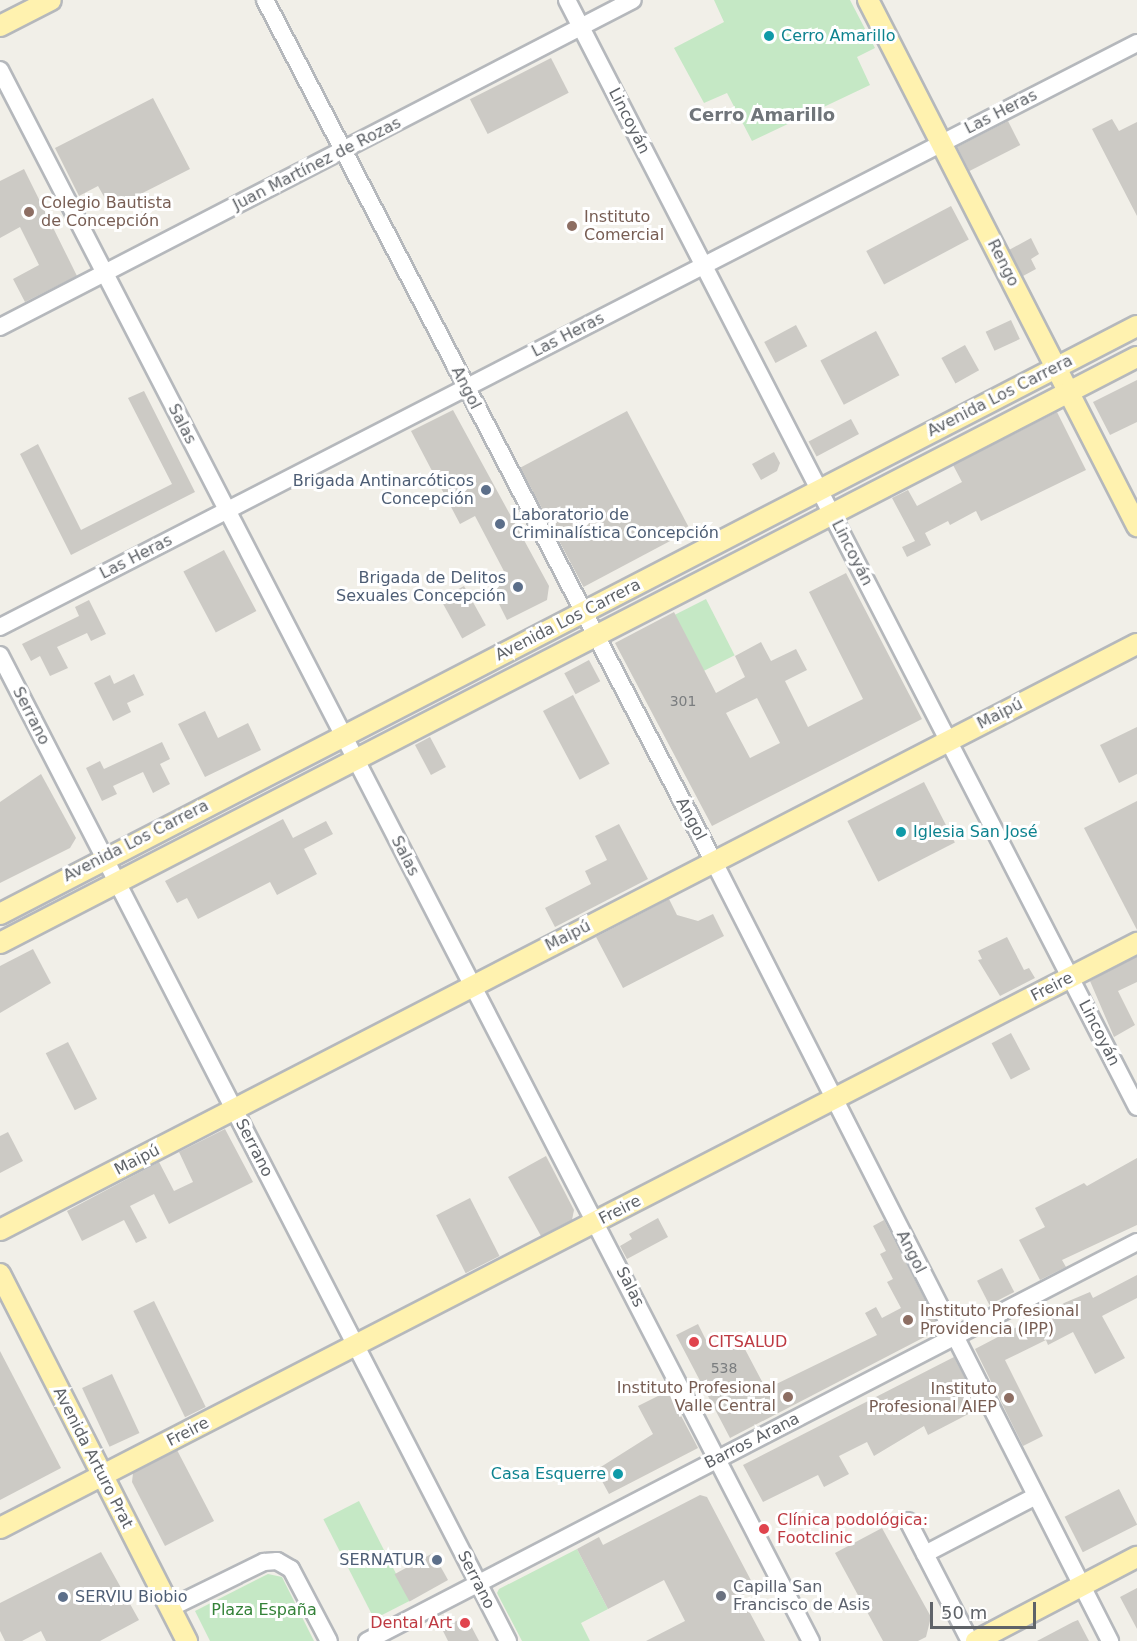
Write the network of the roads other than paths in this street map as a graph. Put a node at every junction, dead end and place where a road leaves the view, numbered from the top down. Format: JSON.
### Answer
{"nodes":[{"id":1,"x":51,"y":0,"type":"edge"},
{"id":2,"x":265,"y":0,"type":"edge"},
{"id":3,"x":567,"y":0,"type":"edge"},
{"id":4,"x":633,"y":0,"type":"edge"},
{"id":5,"x":868,"y":0,"type":"edge"},
{"id":6,"x":0,"y":26,"type":"edge"},
{"id":7,"x":581,"y":27,"type":"junction"},
{"id":8,"x":1137,"y":43,"type":"edge"},
{"id":9,"x":0,"y":70,"type":"edge"},
{"id":10,"x":942,"y":142,"type":"junction"},
{"id":11,"x":342,"y":150,"type":"junction"},
{"id":12,"x":703,"y":266,"type":"junction"},
{"id":13,"x":104,"y":274,"type":"junction"},
{"id":14,"x":1137,"y":326,"type":"edge"},
{"id":15,"x":0,"y":327,"type":"edge"},
{"id":16,"x":1137,"y":357,"type":"edge"},
{"id":17,"x":1056,"y":368,"type":"junction"},
{"id":18,"x":465,"y":387,"type":"junction"},
{"id":19,"x":1069,"y":392,"type":"junction"},
{"id":20,"x":819,"y":489,"type":"junction"},
{"id":21,"x":227,"y":510,"type":"junction"},
{"id":22,"x":832,"y":515,"type":"junction"},
{"id":23,"x":1137,"y":526,"type":"edge"},
{"id":24,"x":582,"y":613,"type":"junction"},
{"id":25,"x":0,"y":627,"type":"edge"},
{"id":26,"x":594,"y":637,"type":"junction"},
{"id":27,"x":1137,"y":644,"type":"edge"},
{"id":28,"x":0,"y":655,"type":"edge"},
{"id":29,"x":343,"y":735,"type":"junction"},
{"id":30,"x":948,"y":741,"type":"junction"},
{"id":31,"x":356,"y":759,"type":"junction"},
{"id":32,"x":104,"y":857,"type":"junction"},
{"id":33,"x":714,"y":862,"type":"junction"},
{"id":34,"x":118,"y":882,"type":"junction"},
{"id":35,"x":0,"y":914,"type":"edge"},
{"id":36,"x":0,"y":943,"type":"edge"},
{"id":37,"x":1137,"y":943,"type":"edge"},
{"id":38,"x":1071,"y":978,"type":"junction"},
{"id":39,"x":472,"y":985,"type":"junction"},
{"id":40,"x":834,"y":1100,"type":"junction"},
{"id":41,"x":1137,"y":1107,"type":"edge"},
{"id":42,"x":234,"y":1109,"type":"junction"},
{"id":43,"x":597,"y":1222,"type":"junction"},
{"id":44,"x":0,"y":1230,"type":"edge"},
{"id":45,"x":1137,"y":1242,"type":"edge"},
{"id":46,"x":0,"y":1274,"type":"edge"},
{"id":47,"x":954,"y":1336,"type":"junction"},
{"id":48,"x":356,"y":1347,"type":"junction"},
{"id":49,"x":718,"y":1459,"type":"junction"},
{"id":50,"x":102,"y":1475,"type":"junction"},
{"id":51,"x":1036,"y":1496,"type":"junction"},
{"id":52,"x":908,"y":1521,"type":"dead end"},
{"id":53,"x":0,"y":1528,"type":"edge"},
{"id":54,"x":925,"y":1554,"type":"junction"},
{"id":55,"x":1137,"y":1557,"type":"edge"},
{"id":56,"x":478,"y":1584,"type":"junction"},
{"id":57,"x":1082,"y":1586,"type":"junction"},
{"id":58,"x":170,"y":1608,"type":"junction"},
{"id":59,"x":187,"y":1641,"type":"edge"},
{"id":60,"x":329,"y":1641,"type":"edge"},
{"id":61,"x":367,"y":1641,"type":"edge"},
{"id":62,"x":508,"y":1641,"type":"edge"},
{"id":63,"x":811,"y":1641,"type":"edge"},
{"id":64,"x":970,"y":1641,"type":"edge"},
{"id":65,"x":976,"y":1641,"type":"edge"},
{"id":66,"x":1110,"y":1641,"type":"edge"}],
"edges":[{"from":1,"to":6,"type":"main road"},
{"from":2,"to":11,"type":"street","name":"Angol"},
{"from":3,"to":7,"type":"street","name":"Lincoyán"},
{"from":4,"to":7,"type":"street","name":"Juan Martínez de Rozas"},
{"from":5,"to":10,"type":"main road","name":"Rengo"},
{"from":7,"to":11,"type":"street","name":"Juan Martínez de Rozas"},
{"from":7,"to":12,"type":"street","name":"Lincoyán"},
{"from":8,"to":10,"type":"street","name":"Las Heras"},
{"from":9,"to":13,"type":"street","name":"Salas"},
{"from":10,"to":12,"type":"street","name":"Las Heras"},
{"from":10,"to":17,"type":"main road","name":"Rengo"},
{"from":11,"to":13,"type":"street","name":"Juan Martínez de Rozas"},
{"from":11,"to":18,"type":"street","name":"Angol"},
{"from":12,"to":18,"type":"street","name":"Las Heras"},
{"from":12,"to":20,"type":"street","name":"Lincoyán"},
{"from":13,"to":15,"type":"street","name":"Juan Martínez de Rozas"},
{"from":13,"to":21,"type":"street","name":"Salas"},
{"from":14,"to":17,"type":"main road","name":"Avenida Los Carrera"},
{"from":16,"to":19,"type":"main road","name":"Avenida Los Carrera"},
{"from":17,"to":19,"type":"main road","name":"Rengo"},
{"from":17,"to":20,"type":"main road","name":"Avenida Los Carrera"},
{"from":18,"to":21,"type":"street","name":"Las Heras"},
{"from":18,"to":24,"type":"street","name":"Angol"},
{"from":19,"to":22,"type":"main road","name":"Avenida Los Carrera"},
{"from":19,"to":23,"type":"main road","name":"Rengo"},
{"from":20,"to":22,"type":"street","name":"Lincoyán"},
{"from":20,"to":24,"type":"main road","name":"Avenida Los Carrera"},
{"from":21,"to":25,"type":"street","name":"Las Heras"},
{"from":21,"to":29,"type":"street","name":"Salas"},
{"from":22,"to":26,"type":"main road","name":"Avenida Los Carrera"},
{"from":22,"to":30,"type":"street","name":"Lincoyán"},
{"from":24,"to":26,"type":"street","name":"Angol"},
{"from":24,"to":29,"type":"main road","name":"Avenida Los Carrera"},
{"from":26,"to":31,"type":"main road","name":"Avenida Los Carrera"},
{"from":26,"to":33,"type":"street","name":"Angol"},
{"from":27,"to":30,"type":"main road","name":"Maipú"},
{"from":28,"to":32,"type":"street","name":"Serrano"},
{"from":29,"to":31,"type":"street","name":"Salas"},
{"from":29,"to":32,"type":"main road","name":"Avenida Los Carrera"},
{"from":30,"to":33,"type":"main road","name":"Maipú"},
{"from":30,"to":38,"type":"street","name":"Lincoyán"},
{"from":31,"to":34,"type":"main road","name":"Avenida Los Carrera"},
{"from":31,"to":39,"type":"street","name":"Salas"},
{"from":32,"to":34,"type":"street","name":"Serrano"},
{"from":32,"to":35,"type":"main road","name":"Avenida Los Carrera"},
{"from":33,"to":39,"type":"main road","name":"Maipú"},
{"from":33,"to":40,"type":"street","name":"Angol"},
{"from":34,"to":36,"type":"main road","name":"Avenida Los Carrera"},
{"from":34,"to":42,"type":"street","name":"Serrano"},
{"from":37,"to":38,"type":"main road","name":"Freire"},
{"from":38,"to":40,"type":"main road","name":"Freire"},
{"from":38,"to":41,"type":"street","name":"Lincoyán"},
{"from":39,"to":42,"type":"main road","name":"Maipú"},
{"from":39,"to":43,"type":"street","name":"Salas"},
{"from":40,"to":43,"type":"main road","name":"Freire"},
{"from":40,"to":47,"type":"street","name":"Angol"},
{"from":42,"to":44,"type":"main road","name":"Maipú"},
{"from":42,"to":48,"type":"street","name":"Serrano"},
{"from":43,"to":48,"type":"main road","name":"Freire"},
{"from":43,"to":49,"type":"street","name":"Salas"},
{"from":45,"to":47,"type":"street","name":"Barros Arana"},
{"from":46,"to":50,"type":"main road","name":"Avenida Arturo Prat"},
{"from":47,"to":49,"type":"street","name":"Barros Arana"},
{"from":47,"to":51,"type":"street","name":"Angol"},
{"from":48,"to":50,"type":"main road","name":"Freire"},
{"from":48,"to":56,"type":"street","name":"Serrano"},
{"from":49,"to":56,"type":"street","name":"Barros Arana"},
{"from":49,"to":63,"type":"street","name":"Salas"},
{"from":50,"to":53,"type":"main road","name":"Freire"},
{"from":50,"to":58,"type":"main road","name":"Avenida Arturo Prat"},
{"from":51,"to":54,"type":"street"},
{"from":51,"to":57,"type":"street","name":"Angol"},
{"from":52,"to":54,"type":"street"},
{"from":54,"to":64,"type":"street"},
{"from":55,"to":57,"type":"main road"},
{"from":56,"to":61,"type":"street","name":"Barros Arana"},
{"from":56,"to":62,"type":"street","name":"Serrano"},
{"from":57,"to":65,"type":"main road"},
{"from":57,"to":66,"type":"street","name":"Angol"},
{"from":58,"to":59,"type":"main road","name":"Avenida Arturo Prat"},
{"from":58,"to":60,"type":"street"}]}
